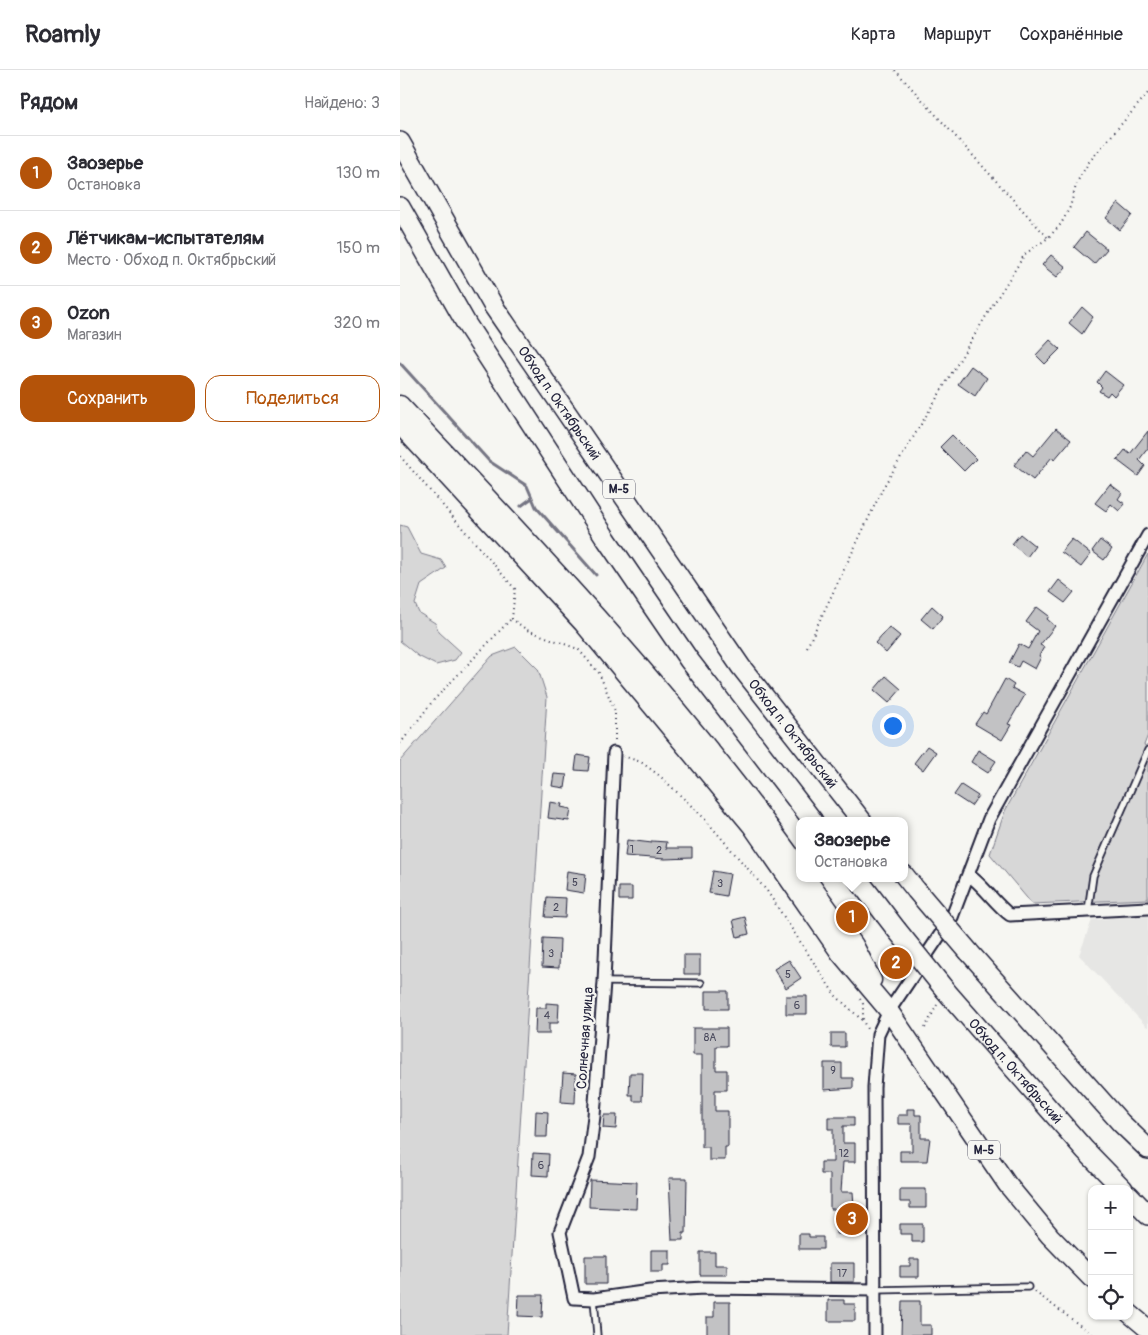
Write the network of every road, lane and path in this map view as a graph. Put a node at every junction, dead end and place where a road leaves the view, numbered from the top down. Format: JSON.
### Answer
{"nodes":[{"id":1,"x":895,"y":70,"type":"edge"},
{"id":2,"x":1148,"y":94,"type":"edge"},
{"id":3,"x":400,"y":142,"type":"edge"},
{"id":4,"x":400,"y":207,"type":"edge"},
{"id":5,"x":1048,"y":238,"type":"junction"},
{"id":6,"x":400,"y":405,"type":"edge"},
{"id":7,"x":400,"y":425,"type":"edge"},
{"id":8,"x":400,"y":456,"type":"edge"},
{"id":9,"x":1148,"y":535,"type":"edge"},
{"id":10,"x":512,"y":619,"type":"junction"},
{"id":11,"x":807,"y":647,"type":"dead end"},
{"id":12,"x":400,"y":744,"type":"edge"},
{"id":13,"x":1148,"y":750,"type":"edge"},
{"id":14,"x":614,"y":753,"type":"junction"},
{"id":15,"x":810,"y":817,"type":"edge"},
{"id":16,"x":859,"y":817,"type":"edge"},
{"id":17,"x":796,"y":863,"type":"edge"},
{"id":18,"x":968,"y":875,"type":"junction"},
{"id":19,"x":908,"y":880,"type":"edge"},
{"id":20,"x":809,"y":882,"type":"edge"},
{"id":21,"x":860,"y":882,"type":"edge"},
{"id":22,"x":1148,"y":908,"type":"edge"},
{"id":23,"x":1088,"y":911,"type":"junction"},
{"id":24,"x":878,"y":964,"type":"dead end"},
{"id":25,"x":920,"y":965,"type":"junction"},
{"id":26,"x":604,"y":982,"type":"junction"},
{"id":27,"x":701,"y":984,"type":"dead end"},
{"id":28,"x":946,"y":991,"type":"junction"},
{"id":29,"x":889,"y":1011,"type":"junction"},
{"id":30,"x":924,"y":1028,"type":"dead end"},
{"id":31,"x":876,"y":1044,"type":"junction"},
{"id":32,"x":1148,"y":1149,"type":"edge"},
{"id":33,"x":1119,"y":1185,"type":"edge"},
{"id":34,"x":1133,"y":1199,"type":"edge"},
{"id":35,"x":1148,"y":1215,"type":"edge"},
{"id":36,"x":1088,"y":1275,"type":"edge"},
{"id":37,"x":1028,"y":1287,"type":"joint"},
{"id":38,"x":874,"y":1290,"type":"junction"},
{"id":39,"x":594,"y":1299,"type":"junction"},
{"id":40,"x":1133,"y":1317,"type":"edge"},
{"id":41,"x":1148,"y":1330,"type":"edge"},
{"id":42,"x":597,"y":1335,"type":"edge"},
{"id":43,"x":875,"y":1335,"type":"edge"},
{"id":44,"x":1093,"y":1335,"type":"edge"}],
"edges":[{"from":1,"to":5,"type":"path"},
{"from":2,"to":5,"type":"path"},
{"from":3,"to":16,"type":"highway","name":"Обход п. Октябрьский","number":"М-5"},
{"from":4,"to":15,"type":"highway","number":"М-5"},
{"from":5,"to":11,"type":"path"},
{"from":6,"to":17,"type":"main road"},
{"from":7,"to":29,"type":"main road"},
{"from":8,"to":10,"type":"path"},
{"from":9,"to":18,"type":"street"},
{"from":10,"to":12,"type":"path"},
{"from":10,"to":14,"type":"path"},
{"from":13,"to":23,"type":"lane"},
{"from":14,"to":26,"type":"street","name":"Солнечная улица"},
{"from":14,"to":31,"type":"path"},
{"from":18,"to":23,"type":"street"},
{"from":18,"to":25,"type":"street"},
{"from":19,"to":32,"type":"highway","bridge":true},
{"from":20,"to":29,"type":"main road"},
{"from":21,"to":28,"type":"highway","name":"Обход п. Октябрьский","bridge":true},
{"from":22,"to":23,"type":"street"},
{"from":24,"to":25,"type":"path"},
{"from":25,"to":29,"type":"street"},
{"from":26,"to":27,"type":"lane"},
{"from":26,"to":39,"type":"street","name":"Солнечная улица"},
{"from":28,"to":30,"type":"path"},
{"from":28,"to":33,"type":"highway","name":"Обход п. Октябрьский"},
{"from":29,"to":31,"type":"street"},
{"from":29,"to":36,"type":"main road","number":"М-5"},
{"from":31,"to":38,"type":"street"},
{"from":34,"to":35,"type":"highway"},
{"from":37,"to":38,"type":"lane"},
{"from":37,"to":44,"type":"path"},
{"from":38,"to":39,"type":"street"},
{"from":38,"to":43,"type":"street"},
{"from":39,"to":42,"type":"lane"},
{"from":40,"to":41,"type":"main road"}]}
